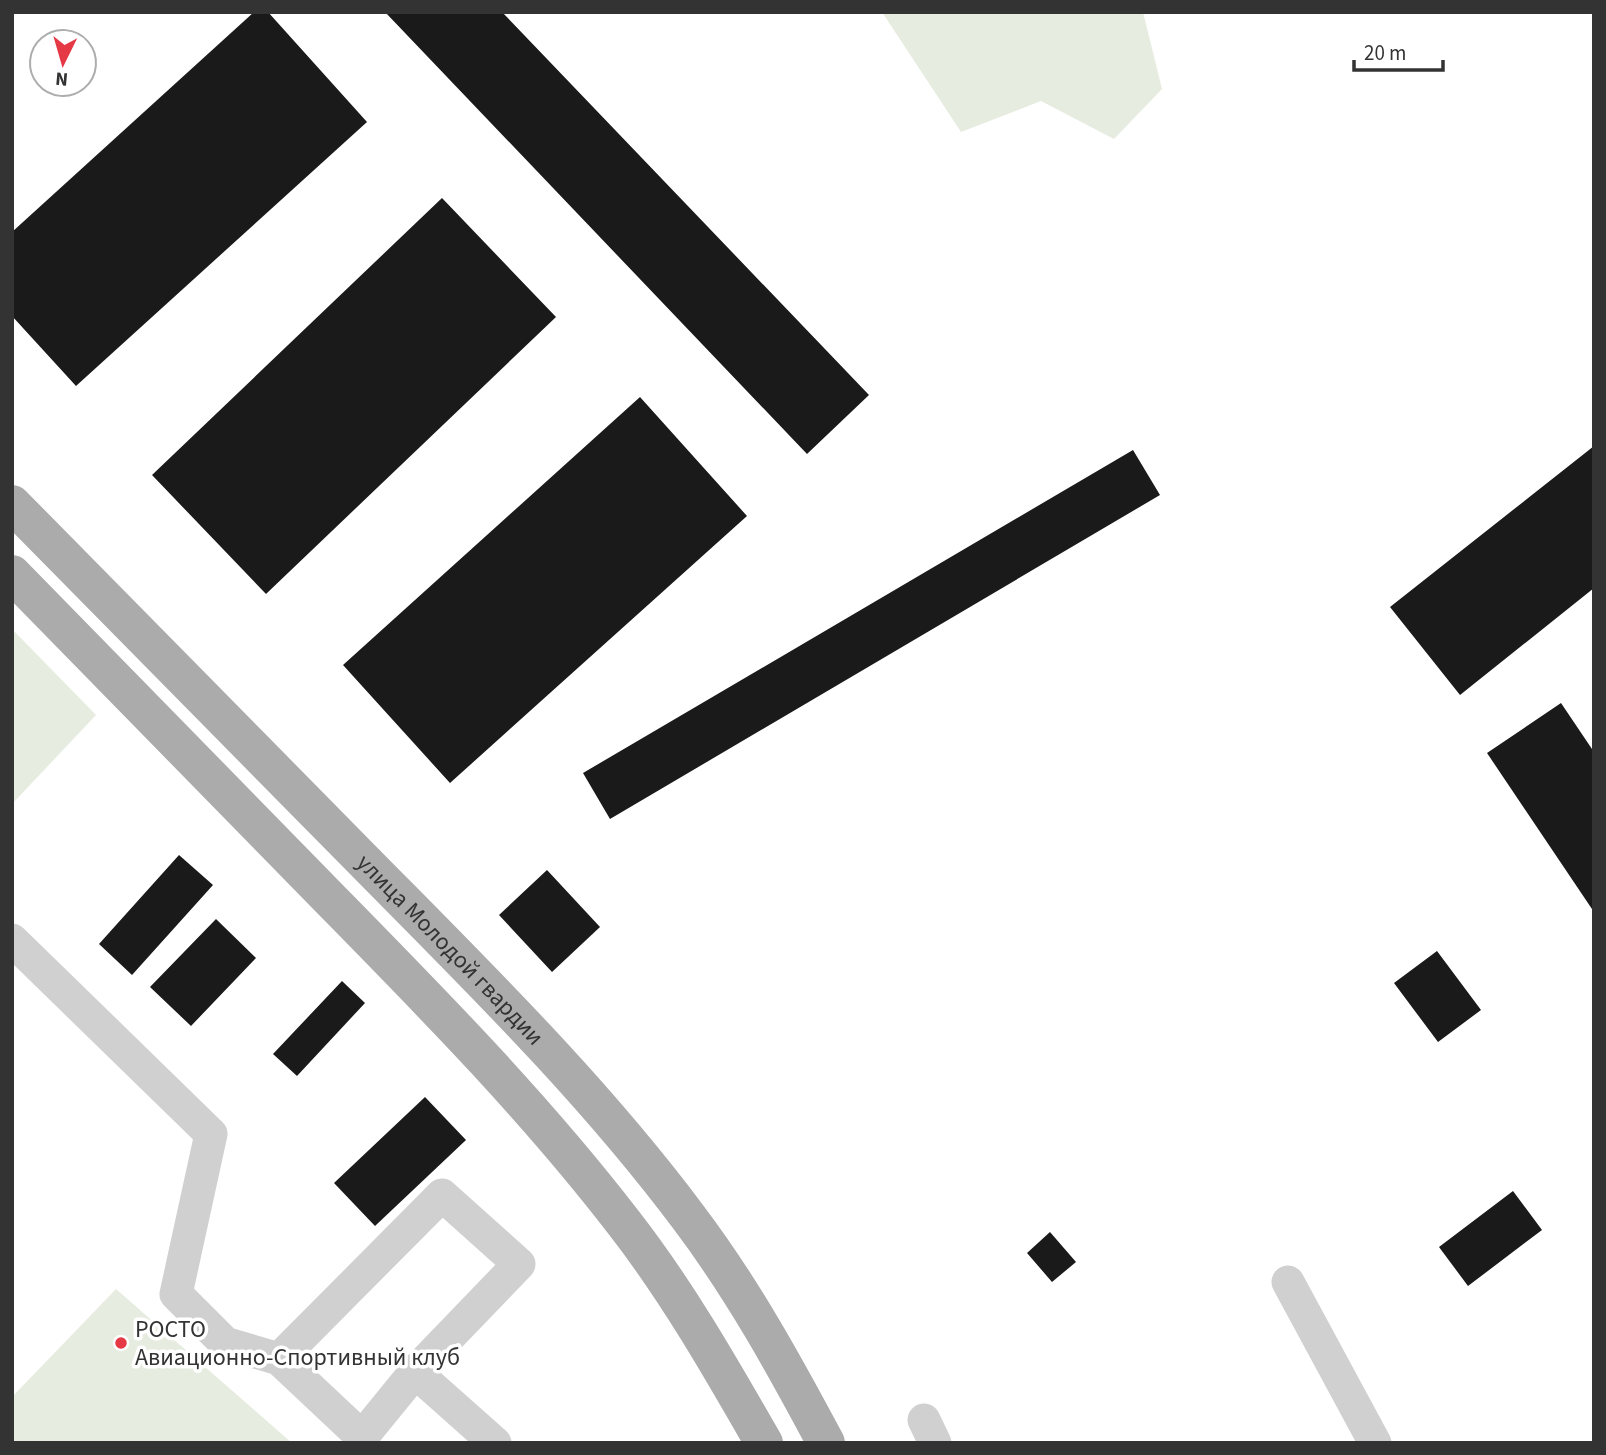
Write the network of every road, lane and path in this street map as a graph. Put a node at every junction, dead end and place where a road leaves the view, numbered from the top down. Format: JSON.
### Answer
{"nodes":[{"id":1,"x":12,"y":504,"type":"edge"},
{"id":2,"x":12,"y":574,"type":"edge"},
{"id":3,"x":12,"y":940,"type":"edge"},
{"id":4,"x":1288,"y":1282,"type":"dead end"},
{"id":5,"x":279,"y":1359,"type":"junction"},
{"id":6,"x":415,"y":1372,"type":"junction"},
{"id":7,"x":362,"y":1441,"type":"edge"},
{"id":8,"x":495,"y":1443,"type":"edge"},
{"id":9,"x":764,"y":1443,"type":"edge"},
{"id":10,"x":826,"y":1443,"type":"edge"},
{"id":11,"x":1375,"y":1443,"type":"edge"}],
"edges":[{"from":1,"to":10,"type":"main road","name":"улица Молодой гвардии"},
{"from":2,"to":9,"type":"main road","name":"улица Молодой гвардии"},
{"from":3,"to":5,"type":"lane"},
{"from":4,"to":11,"type":"lane"},
{"from":5,"to":6,"type":"lane"},
{"from":5,"to":7,"type":"lane"},
{"from":6,"to":7,"type":"lane"},
{"from":6,"to":8,"type":"lane"}]}
